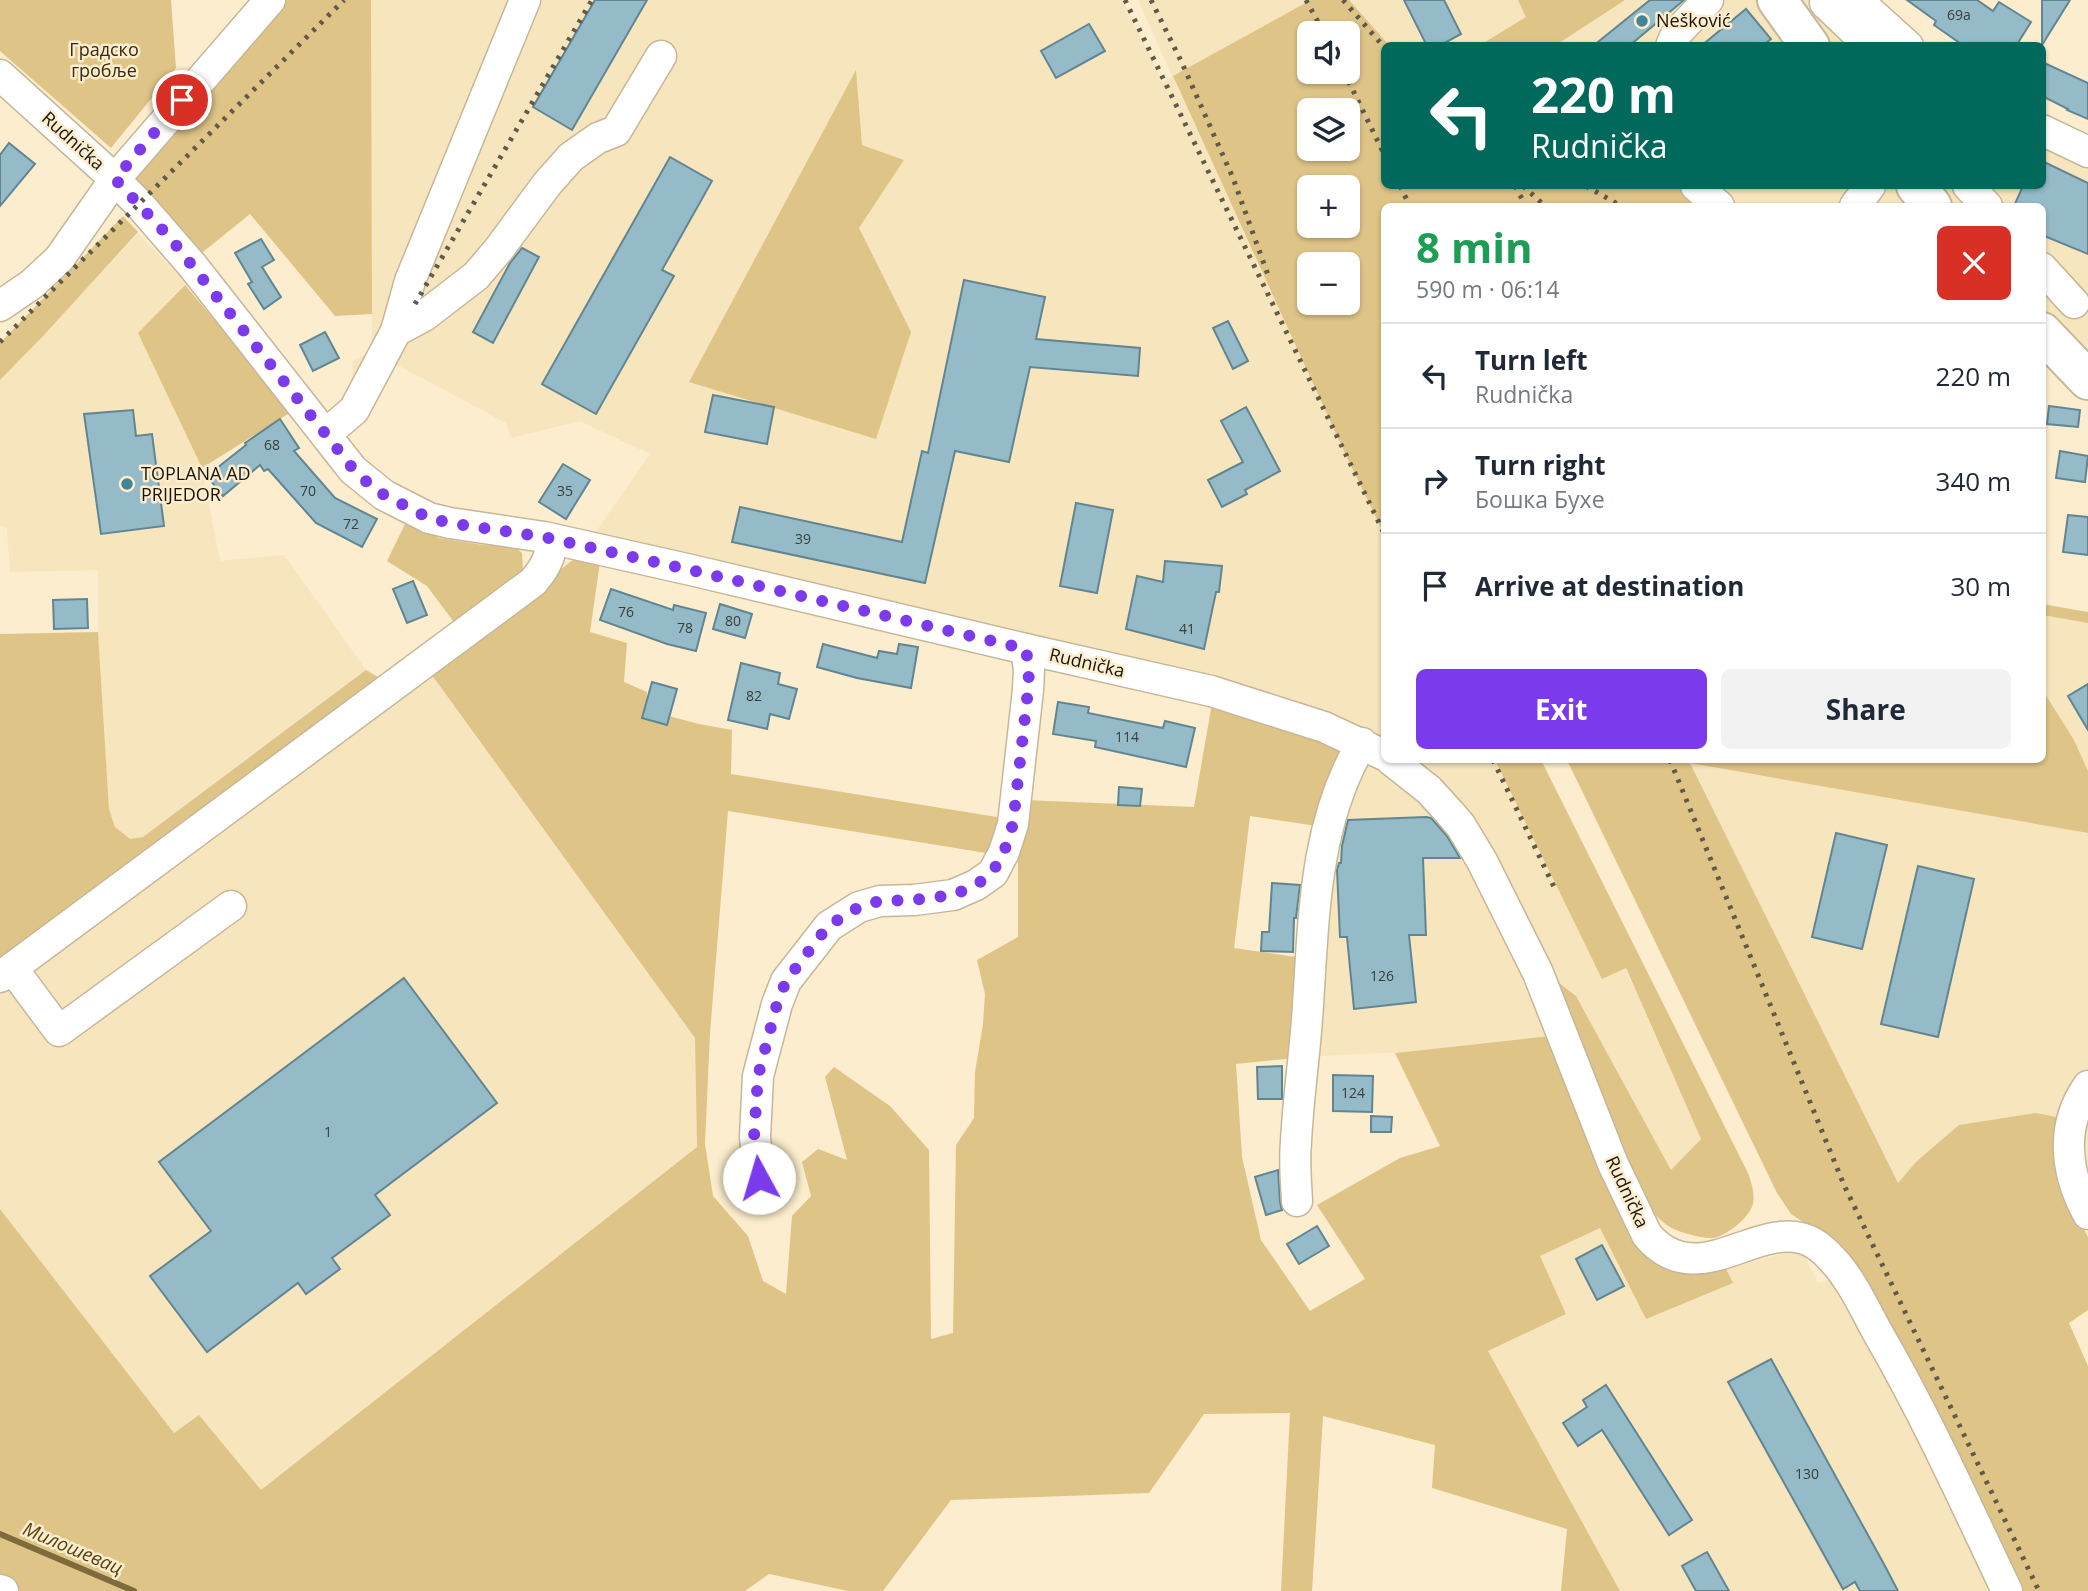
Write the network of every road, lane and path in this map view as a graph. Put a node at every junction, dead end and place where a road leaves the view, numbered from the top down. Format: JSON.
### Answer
{"nodes":[{"id":1,"x":270,"y":0,"type":"edge"},
{"id":2,"x":525,"y":0,"type":"edge"},
{"id":3,"x":1708,"y":0,"type":"edge"},
{"id":4,"x":1777,"y":0,"type":"edge"},
{"id":5,"x":1857,"y":0,"type":"edge"},
{"id":6,"x":1825,"y":3,"type":"dead end"},
{"id":7,"x":1673,"y":42,"type":"edge"},
{"id":8,"x":1805,"y":42,"type":"edge"},
{"id":9,"x":1866,"y":42,"type":"edge"},
{"id":10,"x":1904,"y":42,"type":"edge"},
{"id":11,"x":661,"y":56,"type":"dead end"},
{"id":12,"x":0,"y":75,"type":"edge"},
{"id":13,"x":2046,"y":132,"type":"edge"},
{"id":14,"x":2088,"y":152,"type":"edge"},
{"id":15,"x":115,"y":179,"type":"junction"},
{"id":16,"x":1699,"y":189,"type":"edge"},
{"id":17,"x":1918,"y":189,"type":"edge"},
{"id":18,"x":1971,"y":189,"type":"edge"},
{"id":19,"x":1716,"y":203,"type":"edge"},
{"id":20,"x":1930,"y":203,"type":"edge"},
{"id":21,"x":1984,"y":203,"type":"edge"},
{"id":22,"x":2046,"y":272,"type":"edge"},
{"id":23,"x":2074,"y":303,"type":"dead end"},
{"id":24,"x":0,"y":306,"type":"edge"},
{"id":25,"x":396,"y":331,"type":"junction"},
{"id":26,"x":2046,"y":336,"type":"edge"},
{"id":27,"x":2088,"y":380,"type":"edge"},
{"id":28,"x":326,"y":434,"type":"junction"},
{"id":29,"x":553,"y":540,"type":"junction"},
{"id":30,"x":1026,"y":649,"type":"junction"},
{"id":31,"x":1373,"y":749,"type":"edge"},
{"id":32,"x":1395,"y":763,"type":"edge"},
{"id":33,"x":231,"y":906,"type":"dead end"},
{"id":34,"x":6,"y":973,"type":"edge"},
{"id":35,"x":2088,"y":1086,"type":"edge"},
{"id":36,"x":759,"y":1178,"type":"dead end"},
{"id":37,"x":1297,"y":1201,"type":"dead end"},
{"id":38,"x":2088,"y":1214,"type":"edge"},
{"id":39,"x":2007,"y":1591,"type":"edge"}],
"edges":[{"from":1,"to":15,"type":"street"},
{"from":2,"to":25,"type":"street"},
{"from":3,"to":7,"type":"street"},
{"from":4,"to":8,"type":"main road"},
{"from":5,"to":10,"type":"street"},
{"from":6,"to":9,"type":"street"},
{"from":11,"to":25,"type":"street"},
{"from":12,"to":15,"type":"street","name":"Rudnička"},
{"from":13,"to":14,"type":"street"},
{"from":15,"to":24,"type":"street"},
{"from":15,"to":28,"type":"street","name":"Rudnička"},
{"from":16,"to":19,"type":"street"},
{"from":17,"to":20,"type":"main road"},
{"from":18,"to":21,"type":"street"},
{"from":22,"to":23,"type":"street"},
{"from":25,"to":28,"type":"street"},
{"from":26,"to":27,"type":"main road"},
{"from":28,"to":29,"type":"street","name":"Rudnička"},
{"from":29,"to":30,"type":"street","name":"Rudnička"},
{"from":29,"to":34,"type":"street"},
{"from":30,"to":31,"type":"street","name":"Rudnička"},
{"from":30,"to":36,"type":"street"},
{"from":31,"to":37,"type":"street","name":"Rudnička"},
{"from":32,"to":39,"type":"street","name":"Rudnička"},
{"from":33,"to":34,"type":"street"},
{"from":35,"to":38,"type":"street"}]}
